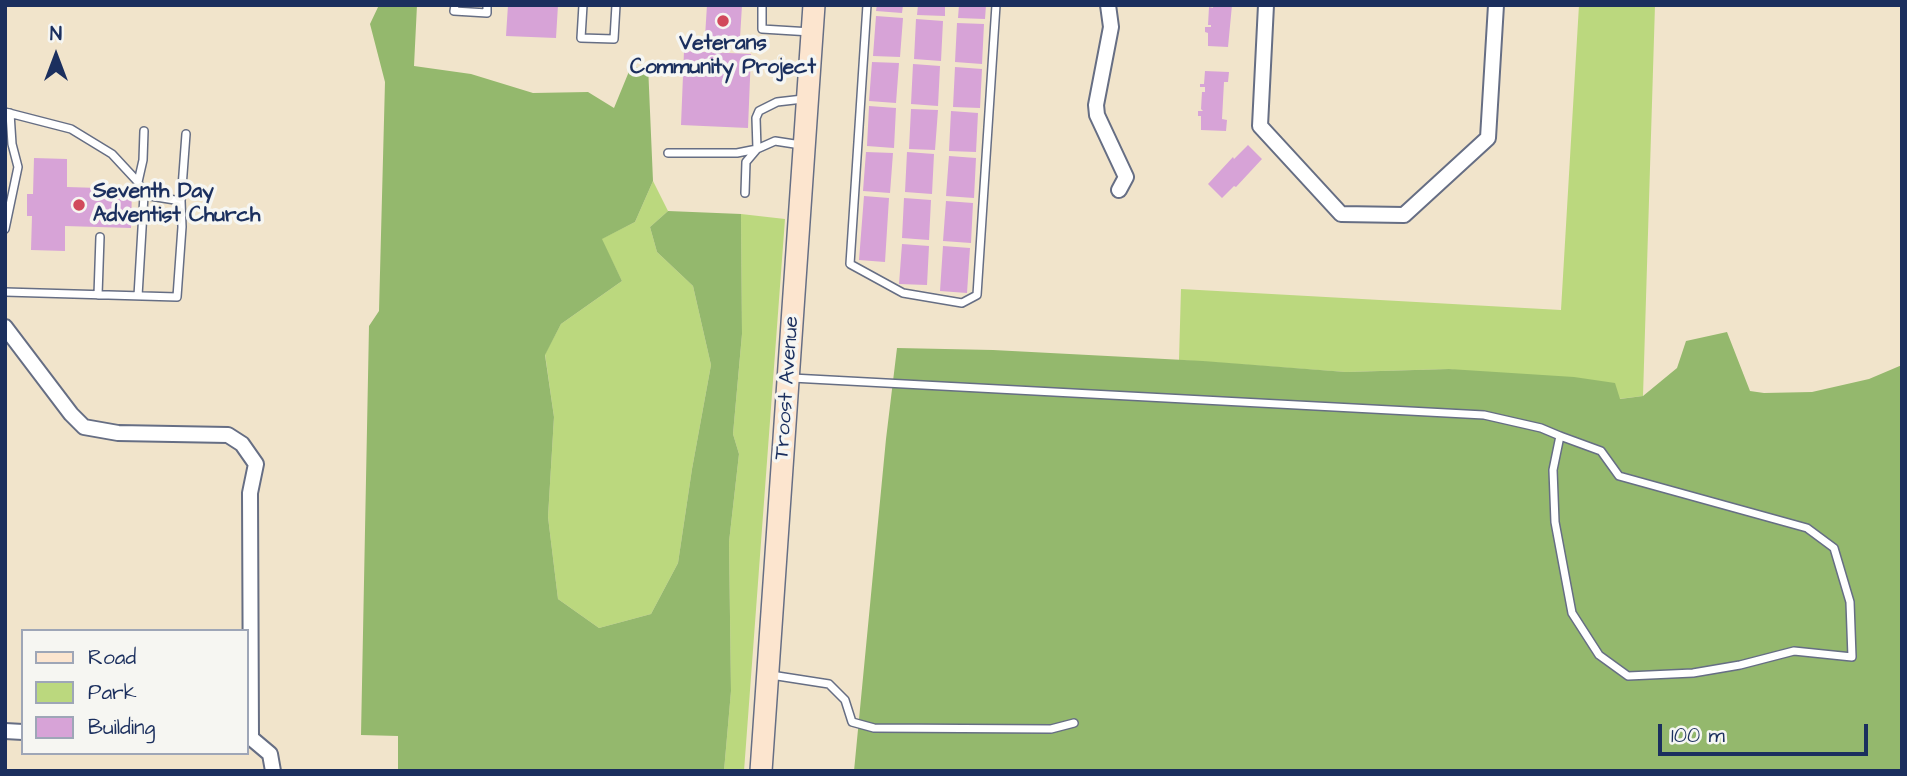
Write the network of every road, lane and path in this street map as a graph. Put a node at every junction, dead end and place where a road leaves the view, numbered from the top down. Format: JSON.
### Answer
{"nodes":[{"id":1,"x":455,"y":5,"type":"edge"},
{"id":2,"x":487,"y":5,"type":"edge"},
{"id":3,"x":583,"y":5,"type":"edge"},
{"id":4,"x":616,"y":5,"type":"edge"},
{"id":5,"x":762,"y":5,"type":"edge"},
{"id":6,"x":814,"y":5,"type":"edge"},
{"id":7,"x":867,"y":5,"type":"edge"},
{"id":8,"x":996,"y":5,"type":"edge"},
{"id":9,"x":1108,"y":5,"type":"edge"},
{"id":10,"x":1266,"y":5,"type":"edge"},
{"id":11,"x":1496,"y":5,"type":"edge"},
{"id":12,"x":813,"y":32,"type":"junction"},
{"id":13,"x":808,"y":99,"type":"junction"},
{"id":14,"x":8,"y":113,"type":"edge"},
{"id":15,"x":144,"y":131,"type":"dead end"},
{"id":16,"x":186,"y":134,"type":"dead end"},
{"id":17,"x":805,"y":145,"type":"junction"},
{"id":18,"x":757,"y":149,"type":"junction"},
{"id":19,"x":668,"y":153,"type":"dead end"},
{"id":20,"x":138,"y":182,"type":"junction"},
{"id":21,"x":1119,"y":190,"type":"dead end"},
{"id":22,"x":745,"y":193,"type":"dead end"},
{"id":23,"x":144,"y":195,"type":"junction"},
{"id":24,"x":181,"y":201,"type":"junction"},
{"id":25,"x":5,"y":229,"type":"edge"},
{"id":26,"x":100,"y":237,"type":"dead end"},
{"id":27,"x":6,"y":289,"type":"edge"},
{"id":28,"x":98,"y":295,"type":"junction"},
{"id":29,"x":138,"y":296,"type":"junction"},
{"id":30,"x":5,"y":327,"type":"edge"},
{"id":31,"x":788,"y":378,"type":"junction"},
{"id":32,"x":1560,"y":436,"type":"junction"},
{"id":33,"x":767,"y":675,"type":"junction"},
{"id":34,"x":1074,"y":723,"type":"dead end"},
{"id":35,"x":249,"y":738,"type":"edge"},
{"id":36,"x":273,"y":771,"type":"edge"},
{"id":37,"x":761,"y":771,"type":"edge"}],
"edges":[{"from":1,"to":2,"type":"lane"},
{"from":3,"to":4,"type":"lane"},
{"from":5,"to":12,"type":"lane"},
{"from":6,"to":12,"type":"main road","name":"Troost Avenue"},
{"from":7,"to":8,"type":"lane"},
{"from":9,"to":21,"type":"street"},
{"from":10,"to":11,"type":"street"},
{"from":12,"to":13,"type":"main road","name":"Troost Avenue"},
{"from":13,"to":17,"type":"main road","name":"Troost Avenue"},
{"from":13,"to":18,"type":"lane"},
{"from":14,"to":20,"type":"lane"},
{"from":14,"to":25,"type":"lane"},
{"from":15,"to":20,"type":"lane"},
{"from":16,"to":24,"type":"lane"},
{"from":17,"to":18,"type":"lane"},
{"from":17,"to":31,"type":"main road","name":"Troost Avenue"},
{"from":18,"to":19,"type":"lane"},
{"from":18,"to":22,"type":"lane"},
{"from":20,"to":23,"type":"lane"},
{"from":23,"to":24,"type":"lane"},
{"from":23,"to":29,"type":"lane"},
{"from":24,"to":29,"type":"lane"},
{"from":26,"to":28,"type":"lane"},
{"from":27,"to":28,"type":"lane"},
{"from":28,"to":29,"type":"lane"},
{"from":30,"to":35,"type":"street"},
{"from":31,"to":32,"type":"lane"},
{"from":31,"to":33,"type":"main road","name":"Troost Avenue"},
{"from":32,"to":32,"type":"lane"},
{"from":33,"to":34,"type":"lane"},
{"from":33,"to":37,"type":"main road","name":"Troost Avenue"},
{"from":35,"to":36,"type":"street"}]}
